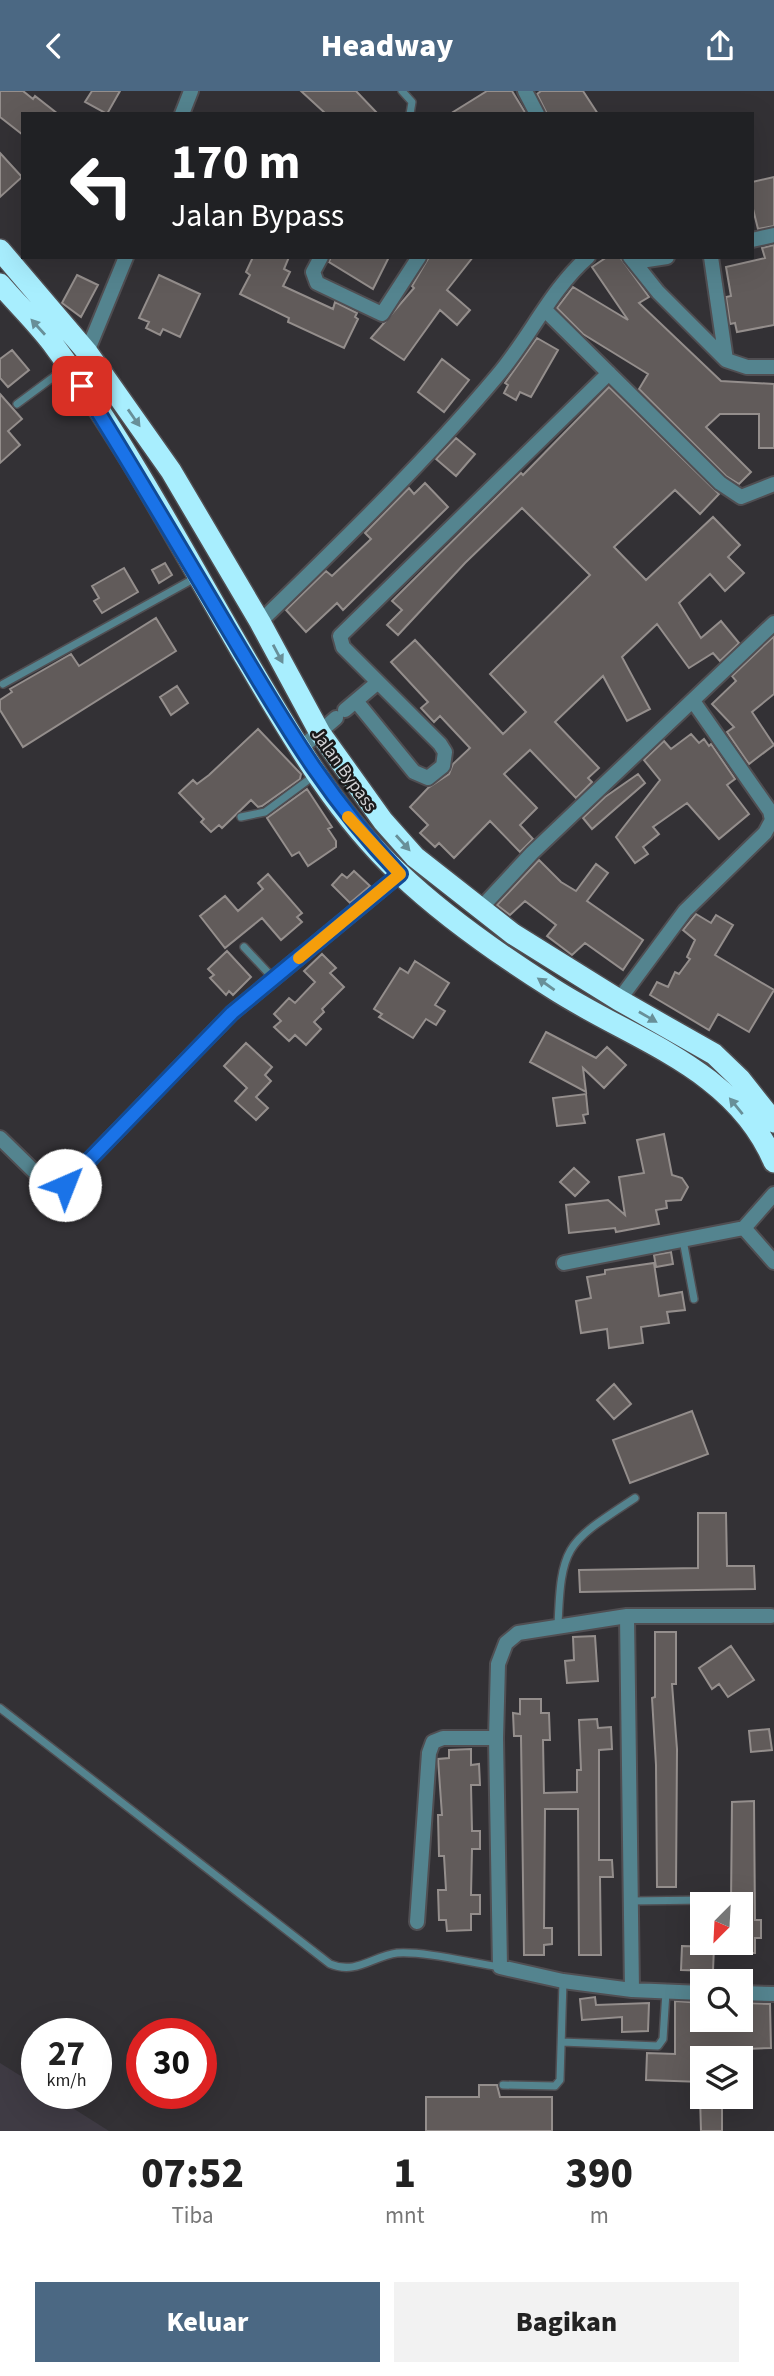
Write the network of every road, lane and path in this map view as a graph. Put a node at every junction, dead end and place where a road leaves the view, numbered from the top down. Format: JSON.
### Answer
{"nodes":[{"id":1,"x":191,"y":91,"type":"edge"},
{"id":2,"x":402,"y":91,"type":"edge"},
{"id":3,"x":525,"y":91,"type":"edge"},
{"id":4,"x":183,"y":112,"type":"edge"},
{"id":5,"x":410,"y":112,"type":"edge"},
{"id":6,"x":536,"y":112,"type":"edge"},
{"id":7,"x":774,"y":235,"type":"edge"},
{"id":8,"x":754,"y":240,"type":"edge"},
{"id":9,"x":0,"y":250,"type":"edge"},
{"id":10,"x":125,"y":259,"type":"edge"},
{"id":11,"x":320,"y":259,"type":"edge"},
{"id":12,"x":418,"y":259,"type":"edge"},
{"id":13,"x":586,"y":259,"type":"edge"},
{"id":14,"x":711,"y":259,"type":"edge"},
{"id":15,"x":632,"y":260,"type":"edge"},
{"id":16,"x":0,"y":285,"type":"edge"},
{"id":17,"x":545,"y":310,"type":"junction"},
{"id":18,"x":87,"y":352,"type":"junction"},
{"id":19,"x":726,"y":361,"type":"junction"},
{"id":20,"x":69,"y":366,"type":"junction"},
{"id":21,"x":774,"y":367,"type":"edge"},
{"id":22,"x":608,"y":373,"type":"junction"},
{"id":23,"x":17,"y":404,"type":"dead end"},
{"id":24,"x":774,"y":484,"type":"edge"},
{"id":25,"x":197,"y":577,"type":"junction"},
{"id":26,"x":260,"y":622,"type":"junction"},
{"id":27,"x":774,"y":623,"type":"edge"},
{"id":28,"x":377,"y":683,"type":"junction"},
{"id":29,"x":3,"y":684,"type":"dead end"},
{"id":30,"x":692,"y":701,"type":"junction"},
{"id":31,"x":346,"y":710,"type":"junction"},
{"id":32,"x":320,"y":733,"type":"junction"},
{"id":33,"x":300,"y":749,"type":"junction"},
{"id":34,"x":316,"y":774,"type":"junction"},
{"id":35,"x":241,"y":817,"type":"dead end"},
{"id":36,"x":400,"y":874,"type":"junction"},
{"id":37,"x":480,"y":909,"type":"junction"},
{"id":38,"x":244,"y":947,"type":"dead end"},
{"id":39,"x":274,"y":979,"type":"junction"},
{"id":40,"x":619,"y":1000,"type":"junction"},
{"id":41,"x":774,"y":1122,"type":"edge"},
{"id":42,"x":0,"y":1138,"type":"edge"},
{"id":43,"x":774,"y":1162,"type":"edge"},
{"id":44,"x":774,"y":1194,"type":"edge"},
{"id":45,"x":744,"y":1229,"type":"junction"},
{"id":46,"x":683,"y":1239,"type":"junction"},
{"id":47,"x":774,"y":1262,"type":"edge"},
{"id":48,"x":564,"y":1263,"type":"dead end"},
{"id":49,"x":694,"y":1299,"type":"dead end"},
{"id":50,"x":635,"y":1498,"type":"dead end"},
{"id":51,"x":627,"y":1616,"type":"junction"},
{"id":52,"x":771,"y":1616,"type":"dead end"},
{"id":53,"x":558,"y":1627,"type":"junction"},
{"id":54,"x":0,"y":1707,"type":"edge"},
{"id":55,"x":496,"y":1738,"type":"junction"},
{"id":56,"x":690,"y":1900,"type":"edge"},
{"id":57,"x":629,"y":1901,"type":"junction"},
{"id":58,"x":417,"y":1922,"type":"dead end"},
{"id":59,"x":500,"y":1967,"type":"junction"},
{"id":60,"x":562,"y":1980,"type":"junction"},
{"id":61,"x":632,"y":1990,"type":"junction"},
{"id":62,"x":666,"y":1992,"type":"junction"},
{"id":63,"x":690,"y":1993,"type":"edge"},
{"id":64,"x":753,"y":1993,"type":"edge"},
{"id":65,"x":774,"y":1994,"type":"edge"},
{"id":66,"x":562,"y":2042,"type":"junction"},
{"id":67,"x":503,"y":2085,"type":"dead end"}],
"edges":[{"from":1,"to":4,"type":"street"},
{"from":2,"to":5,"type":"lane"},
{"from":3,"to":6,"type":"street"},
{"from":7,"to":8,"type":"street"},
{"from":9,"to":18,"type":"highway","name":"Jalan Bypass"},
{"from":10,"to":18,"type":"street"},
{"from":11,"to":12,"type":"street"},
{"from":13,"to":17,"type":"street"},
{"from":14,"to":19,"type":"street"},
{"from":15,"to":19,"type":"street"},
{"from":20,"to":16,"type":"highway","name":"Jalan Bypass","one_way":true},
{"from":17,"to":22,"type":"street"},
{"from":17,"to":26,"type":"street"},
{"from":18,"to":26,"type":"highway","name":"Jalan Bypass","one_way":true},
{"from":19,"to":21,"type":"street"},
{"from":20,"to":23,"type":"lane"},
{"from":20,"to":25,"type":"highway","name":"Jalan Bypass"},
{"from":22,"to":24,"type":"street"},
{"from":22,"to":28,"type":"street"},
{"from":25,"to":29,"type":"lane"},
{"from":25,"to":33,"type":"highway","name":"Jalan Bypass"},
{"from":26,"to":32,"type":"highway","name":"Jalan Bypass","one_way":true},
{"from":27,"to":30,"type":"street"},
{"from":28,"to":31,"type":"street"},
{"from":28,"to":31,"type":"street"},
{"from":30,"to":37,"type":"street"},
{"from":30,"to":40,"type":"street"},
{"from":31,"to":32,"type":"street"},
{"from":32,"to":33,"type":"street"},
{"from":32,"to":37,"type":"highway","name":"Jalan Bypass","one_way":true},
{"from":33,"to":34,"type":"highway","name":"Jalan Bypass"},
{"from":34,"to":35,"type":"lane"},
{"from":34,"to":36,"type":"highway","name":"Jalan Bypass"},
{"from":36,"to":39,"type":"street"},
{"from":43,"to":36,"type":"highway","name":"Jalan Bypass","one_way":true},
{"from":37,"to":40,"type":"highway","name":"Jalan Bypass"},
{"from":38,"to":39,"type":"lane"},
{"from":39,"to":42,"type":"street"},
{"from":40,"to":41,"type":"highway","name":"Jalan Bypass","one_way":true},
{"from":44,"to":45,"type":"street"},
{"from":45,"to":46,"type":"street"},
{"from":45,"to":47,"type":"street"},
{"from":46,"to":48,"type":"street"},
{"from":46,"to":49,"type":"lane"},
{"from":50,"to":53,"type":"lane"},
{"from":51,"to":52,"type":"street"},
{"from":51,"to":53,"type":"street"},
{"from":51,"to":57,"type":"street"},
{"from":53,"to":55,"type":"street"},
{"from":54,"to":59,"type":"lane"},
{"from":55,"to":58,"type":"street"},
{"from":55,"to":59,"type":"street"},
{"from":56,"to":57,"type":"lane"},
{"from":57,"to":61,"type":"street"},
{"from":59,"to":60,"type":"street"},
{"from":60,"to":61,"type":"street"},
{"from":60,"to":66,"type":"lane"},
{"from":61,"to":62,"type":"street"},
{"from":62,"to":63,"type":"street"},
{"from":62,"to":66,"type":"lane"},
{"from":64,"to":65,"type":"street"},
{"from":66,"to":67,"type":"lane"}]}
